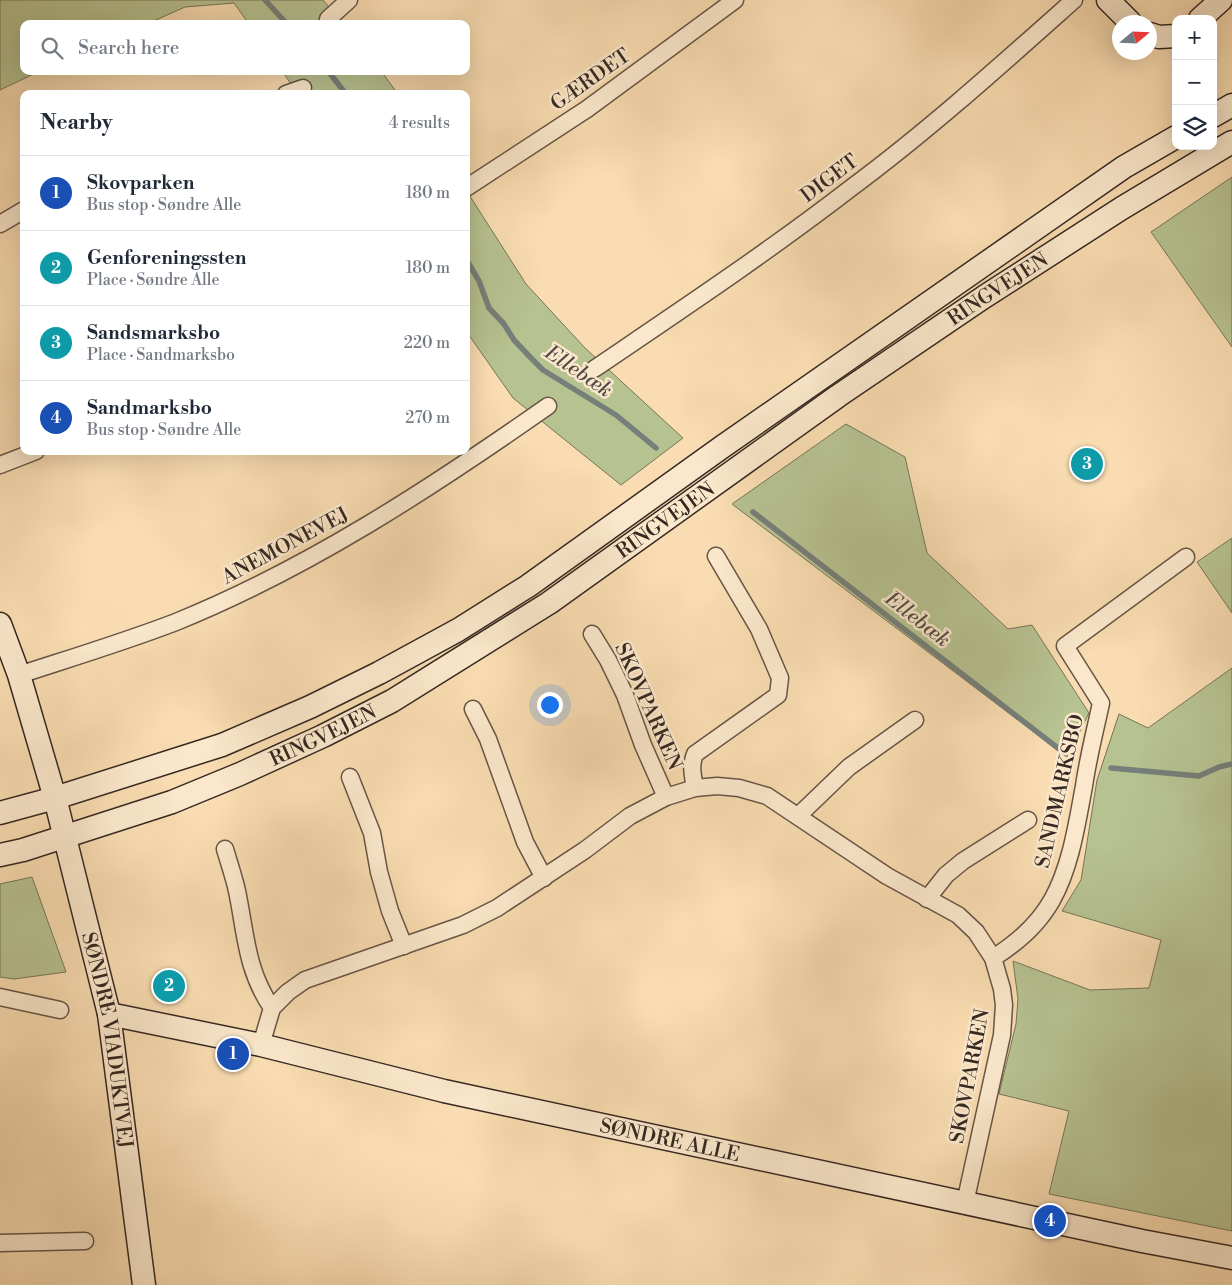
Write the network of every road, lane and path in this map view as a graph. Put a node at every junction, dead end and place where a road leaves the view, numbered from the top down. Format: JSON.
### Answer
{"nodes":[{"id":1,"x":349,"y":0,"type":"edge"},
{"id":2,"x":735,"y":0,"type":"edge"},
{"id":3,"x":1074,"y":0,"type":"edge"},
{"id":4,"x":1108,"y":0,"type":"edge"},
{"id":5,"x":1221,"y":0,"type":"edge"},
{"id":6,"x":1123,"y":15,"type":"edge"},
{"id":7,"x":1204,"y":15,"type":"edge"},
{"id":8,"x":328,"y":19,"type":"dead end"},
{"id":9,"x":1157,"y":36,"type":"edge"},
{"id":10,"x":1172,"y":36,"type":"edge"},
{"id":11,"x":303,"y":88,"type":"dead end"},
{"id":12,"x":297,"y":90,"type":"edge"},
{"id":13,"x":1232,"y":105,"type":"edge"},
{"id":14,"x":1217,"y":114,"type":"edge"},
{"id":15,"x":1172,"y":140,"type":"edge"},
{"id":16,"x":1232,"y":142,"type":"edge"},
{"id":17,"x":470,"y":185,"type":"edge"},
{"id":18,"x":20,"y":212,"type":"edge"},
{"id":19,"x":0,"y":224,"type":"edge"},
{"id":20,"x":594,"y":368,"type":"dead end"},
{"id":21,"x":548,"y":406,"type":"dead end"},
{"id":22,"x":26,"y":455,"type":"edge"},
{"id":23,"x":0,"y":465,"type":"edge"},
{"id":24,"x":716,"y":556,"type":"dead end"},
{"id":25,"x":1186,"y":557,"type":"dead end"},
{"id":26,"x":0,"y":624,"type":"edge"},
{"id":27,"x":592,"y":634,"type":"dead end"},
{"id":28,"x":18,"y":675,"type":"junction"},
{"id":29,"x":473,"y":709,"type":"dead end"},
{"id":30,"x":916,"y":720,"type":"dead end"},
{"id":31,"x":350,"y":777,"type":"dead end"},
{"id":32,"x":695,"y":788,"type":"junction"},
{"id":33,"x":666,"y":797,"type":"junction"},
{"id":34,"x":55,"y":798,"type":"junction"},
{"id":35,"x":0,"y":813,"type":"edge"},
{"id":36,"x":798,"y":816,"type":"junction"},
{"id":37,"x":1028,"y":820,"type":"dead end"},
{"id":38,"x":65,"y":837,"type":"junction"},
{"id":39,"x":225,"y":850,"type":"dead end"},
{"id":40,"x":0,"y":855,"type":"edge"},
{"id":41,"x":544,"y":878,"type":"junction"},
{"id":42,"x":927,"y":898,"type":"junction"},
{"id":43,"x":404,"y":946,"type":"junction"},
{"id":44,"x":993,"y":958,"type":"junction"},
{"id":45,"x":0,"y":997,"type":"edge"},
{"id":46,"x":272,"y":1008,"type":"junction"},
{"id":47,"x":60,"y":1010,"type":"dead end"},
{"id":48,"x":109,"y":1014,"type":"junction"},
{"id":49,"x":261,"y":1045,"type":"junction"},
{"id":50,"x":965,"y":1203,"type":"junction"},
{"id":51,"x":85,"y":1241,"type":"dead end"},
{"id":52,"x":0,"y":1243,"type":"edge"},
{"id":53,"x":1232,"y":1258,"type":"edge"},
{"id":54,"x":144,"y":1285,"type":"edge"}],
"edges":[{"from":1,"to":8,"type":"street"},
{"from":2,"to":17,"type":"street","name":"GÆRDET"},
{"from":3,"to":20,"type":"street","name":"DIGET"},
{"from":4,"to":6,"type":"main road"},
{"from":5,"to":7,"type":"main road"},
{"from":9,"to":10,"type":"main road"},
{"from":11,"to":12,"type":"street"},
{"from":13,"to":14,"type":"main road"},
{"from":15,"to":34,"type":"main road","name":"RINGVEJEN"},
{"from":16,"to":38,"type":"main road","name":"RINGVEJEN"},
{"from":18,"to":19,"type":"street"},
{"from":21,"to":28,"type":"street","name":"ANEMONEVEJ"},
{"from":22,"to":23,"type":"street"},
{"from":24,"to":32,"type":"street","name":"SKOVPARKEN"},
{"from":25,"to":44,"type":"street","name":"SANDMARKSBO"},
{"from":26,"to":28,"type":"main road","name":"SØNDRE VIADUKTVEJ"},
{"from":27,"to":33,"type":"street","name":"SKOVPARKEN"},
{"from":28,"to":34,"type":"main road","name":"SØNDRE VIADUKTVEJ"},
{"from":29,"to":41,"type":"street"},
{"from":30,"to":36,"type":"street"},
{"from":31,"to":43,"type":"street"},
{"from":32,"to":33,"type":"street","name":"SKOVPARKEN"},
{"from":32,"to":36,"type":"street","name":"SKOVPARKEN"},
{"from":33,"to":41,"type":"street","name":"SKOVPARKEN"},
{"from":34,"to":35,"type":"main road","name":"RINGVEJEN"},
{"from":34,"to":38,"type":"main road","name":"SØNDRE VIADUKTVEJ"},
{"from":36,"to":42,"type":"street","name":"SKOVPARKEN"},
{"from":37,"to":42,"type":"street"},
{"from":38,"to":40,"type":"main road","name":"RINGVEJEN"},
{"from":38,"to":48,"type":"main road","name":"SØNDRE VIADUKTVEJ"},
{"from":39,"to":46,"type":"street"},
{"from":41,"to":43,"type":"street","name":"SKOVPARKEN"},
{"from":42,"to":44,"type":"street","name":"SKOVPARKEN"},
{"from":43,"to":46,"type":"street","name":"SKOVPARKEN"},
{"from":44,"to":50,"type":"street","name":"SKOVPARKEN"},
{"from":45,"to":47,"type":"street"},
{"from":46,"to":49,"type":"street","name":"SKOVPARKEN"},
{"from":48,"to":49,"type":"main road","name":"SØNDRE ALLE"},
{"from":48,"to":54,"type":"main road","name":"SØNDRE VIADUKTVEJ"},
{"from":49,"to":50,"type":"main road","name":"SØNDRE ALLE"},
{"from":50,"to":53,"type":"main road","name":"SØNDRE ALLE"},
{"from":51,"to":52,"type":"street"}]}
